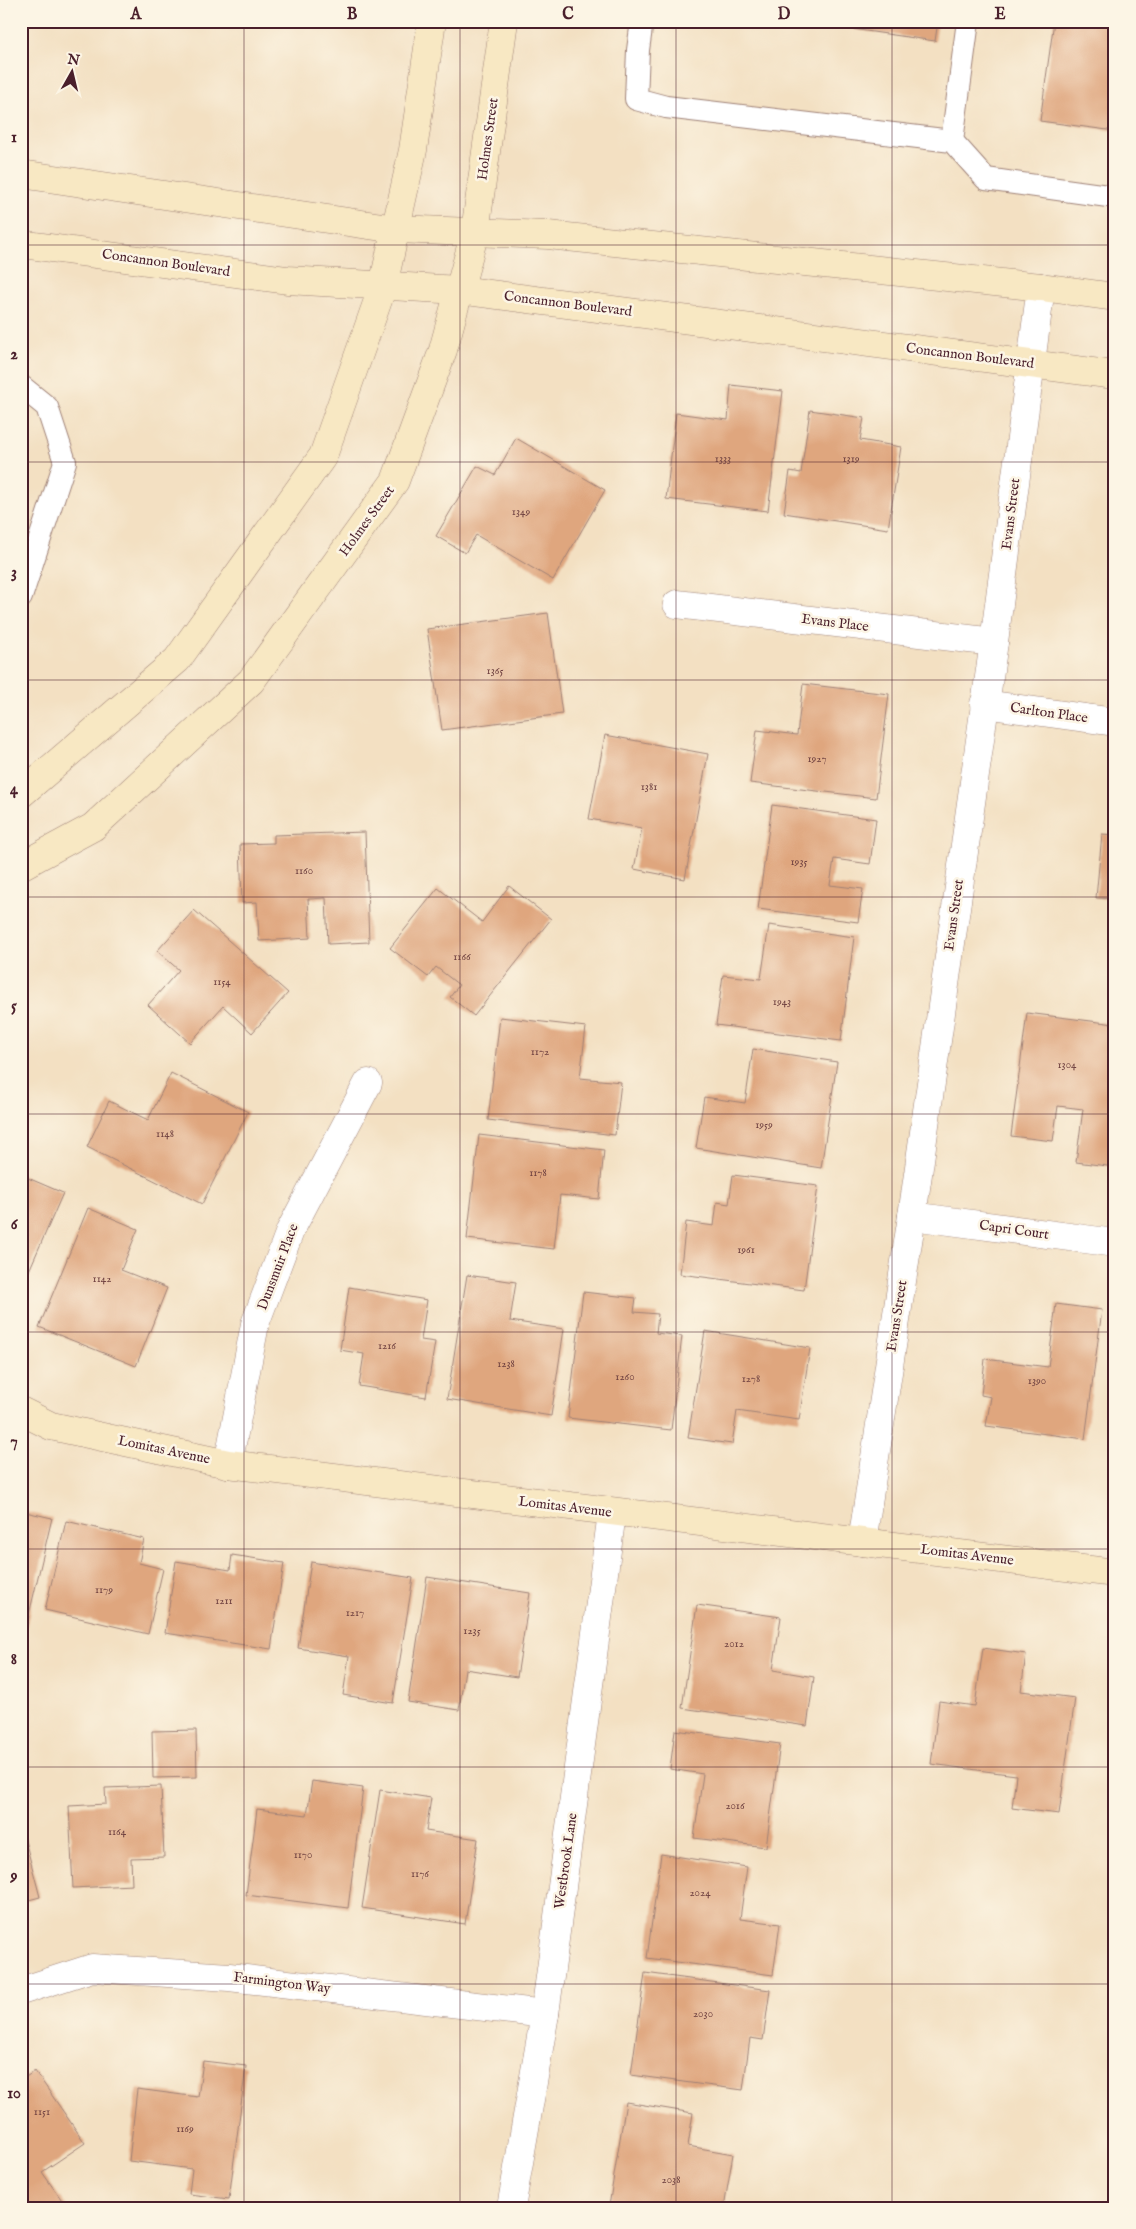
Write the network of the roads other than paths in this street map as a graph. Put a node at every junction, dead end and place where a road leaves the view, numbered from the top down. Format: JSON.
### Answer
{"nodes":[{"id":1,"x":432,"y":21,"type":"edge"},
{"id":2,"x":504,"y":21,"type":"edge"},
{"id":3,"x":642,"y":21,"type":"edge"},
{"id":4,"x":968,"y":21,"type":"edge"},
{"id":5,"x":952,"y":142,"type":"junction"},
{"id":6,"x":21,"y":174,"type":"edge"},
{"id":7,"x":1115,"y":197,"type":"edge"},
{"id":8,"x":396,"y":229,"type":"junction"},
{"id":9,"x":475,"y":232,"type":"junction"},
{"id":10,"x":21,"y":244,"type":"edge"},
{"id":11,"x":383,"y":286,"type":"junction"},
{"id":12,"x":1041,"y":287,"type":"junction"},
{"id":13,"x":459,"y":290,"type":"junction"},
{"id":14,"x":1115,"y":297,"type":"edge"},
{"id":15,"x":1030,"y":364,"type":"junction"},
{"id":16,"x":1115,"y":376,"type":"edge"},
{"id":17,"x":21,"y":386,"type":"edge"},
{"id":18,"x":21,"y":597,"type":"edge"},
{"id":19,"x":677,"y":604,"type":"dead end"},
{"id":20,"x":994,"y":642,"type":"junction"},
{"id":21,"x":984,"y":704,"type":"junction"},
{"id":22,"x":1115,"y":722,"type":"edge"},
{"id":23,"x":21,"y":794,"type":"edge"},
{"id":24,"x":21,"y":866,"type":"edge"},
{"id":25,"x":368,"y":1084,"type":"dead end"},
{"id":26,"x":912,"y":1216,"type":"junction"},
{"id":27,"x":1115,"y":1243,"type":"edge"},
{"id":28,"x":21,"y":1411,"type":"edge"},
{"id":29,"x":228,"y":1464,"type":"junction"},
{"id":30,"x":612,"y":1513,"type":"junction"},
{"id":31,"x":862,"y":1542,"type":"junction"},
{"id":32,"x":1115,"y":1573,"type":"edge"},
{"id":33,"x":21,"y":1991,"type":"edge"},
{"id":34,"x":545,"y":2014,"type":"junction"},
{"id":35,"x":510,"y":2208,"type":"edge"}],
"edges":[{"from":1,"to":8,"type":"main road"},
{"from":2,"to":9,"type":"main road","name":"Holmes Street"},
{"from":3,"to":5,"type":"lane"},
{"from":4,"to":5,"type":"lane"},
{"from":5,"to":7,"type":"lane"},
{"from":6,"to":8,"type":"main road"},
{"from":8,"to":9,"type":"main road"},
{"from":8,"to":11,"type":"main road"},
{"from":9,"to":12,"type":"main road"},
{"from":9,"to":13,"type":"main road","name":"Holmes Street"},
{"from":10,"to":11,"type":"main road","name":"Concannon Boulevard"},
{"from":11,"to":13,"type":"main road","name":"Concannon Boulevard"},
{"from":11,"to":23,"type":"main road"},
{"from":12,"to":14,"type":"main road"},
{"from":12,"to":15,"type":"street","name":"Evans Street"},
{"from":13,"to":15,"type":"main road","name":"Concannon Boulevard"},
{"from":13,"to":24,"type":"main road","name":"Holmes Street"},
{"from":15,"to":16,"type":"main road","name":"Concannon Boulevard"},
{"from":15,"to":20,"type":"street","name":"Evans Street"},
{"from":17,"to":18,"type":"lane"},
{"from":19,"to":20,"type":"street","name":"Evans Place"},
{"from":20,"to":21,"type":"street","name":"Evans Street"},
{"from":21,"to":22,"type":"street","name":"Carlton Place"},
{"from":21,"to":26,"type":"street","name":"Evans Street"},
{"from":25,"to":29,"type":"street","name":"Dunsmuir Place"},
{"from":26,"to":27,"type":"street","name":"Capri Court"},
{"from":26,"to":31,"type":"street","name":"Evans Street"},
{"from":28,"to":29,"type":"main road","name":"Lomitas Avenue"},
{"from":29,"to":30,"type":"main road","name":"Lomitas Avenue"},
{"from":30,"to":31,"type":"main road","name":"Lomitas Avenue"},
{"from":30,"to":34,"type":"street","name":"Westbrook Lane"},
{"from":31,"to":32,"type":"main road","name":"Lomitas Avenue"},
{"from":33,"to":34,"type":"street","name":"Farmington Way"},
{"from":34,"to":35,"type":"street","name":"Westbrook Lane"}]}
